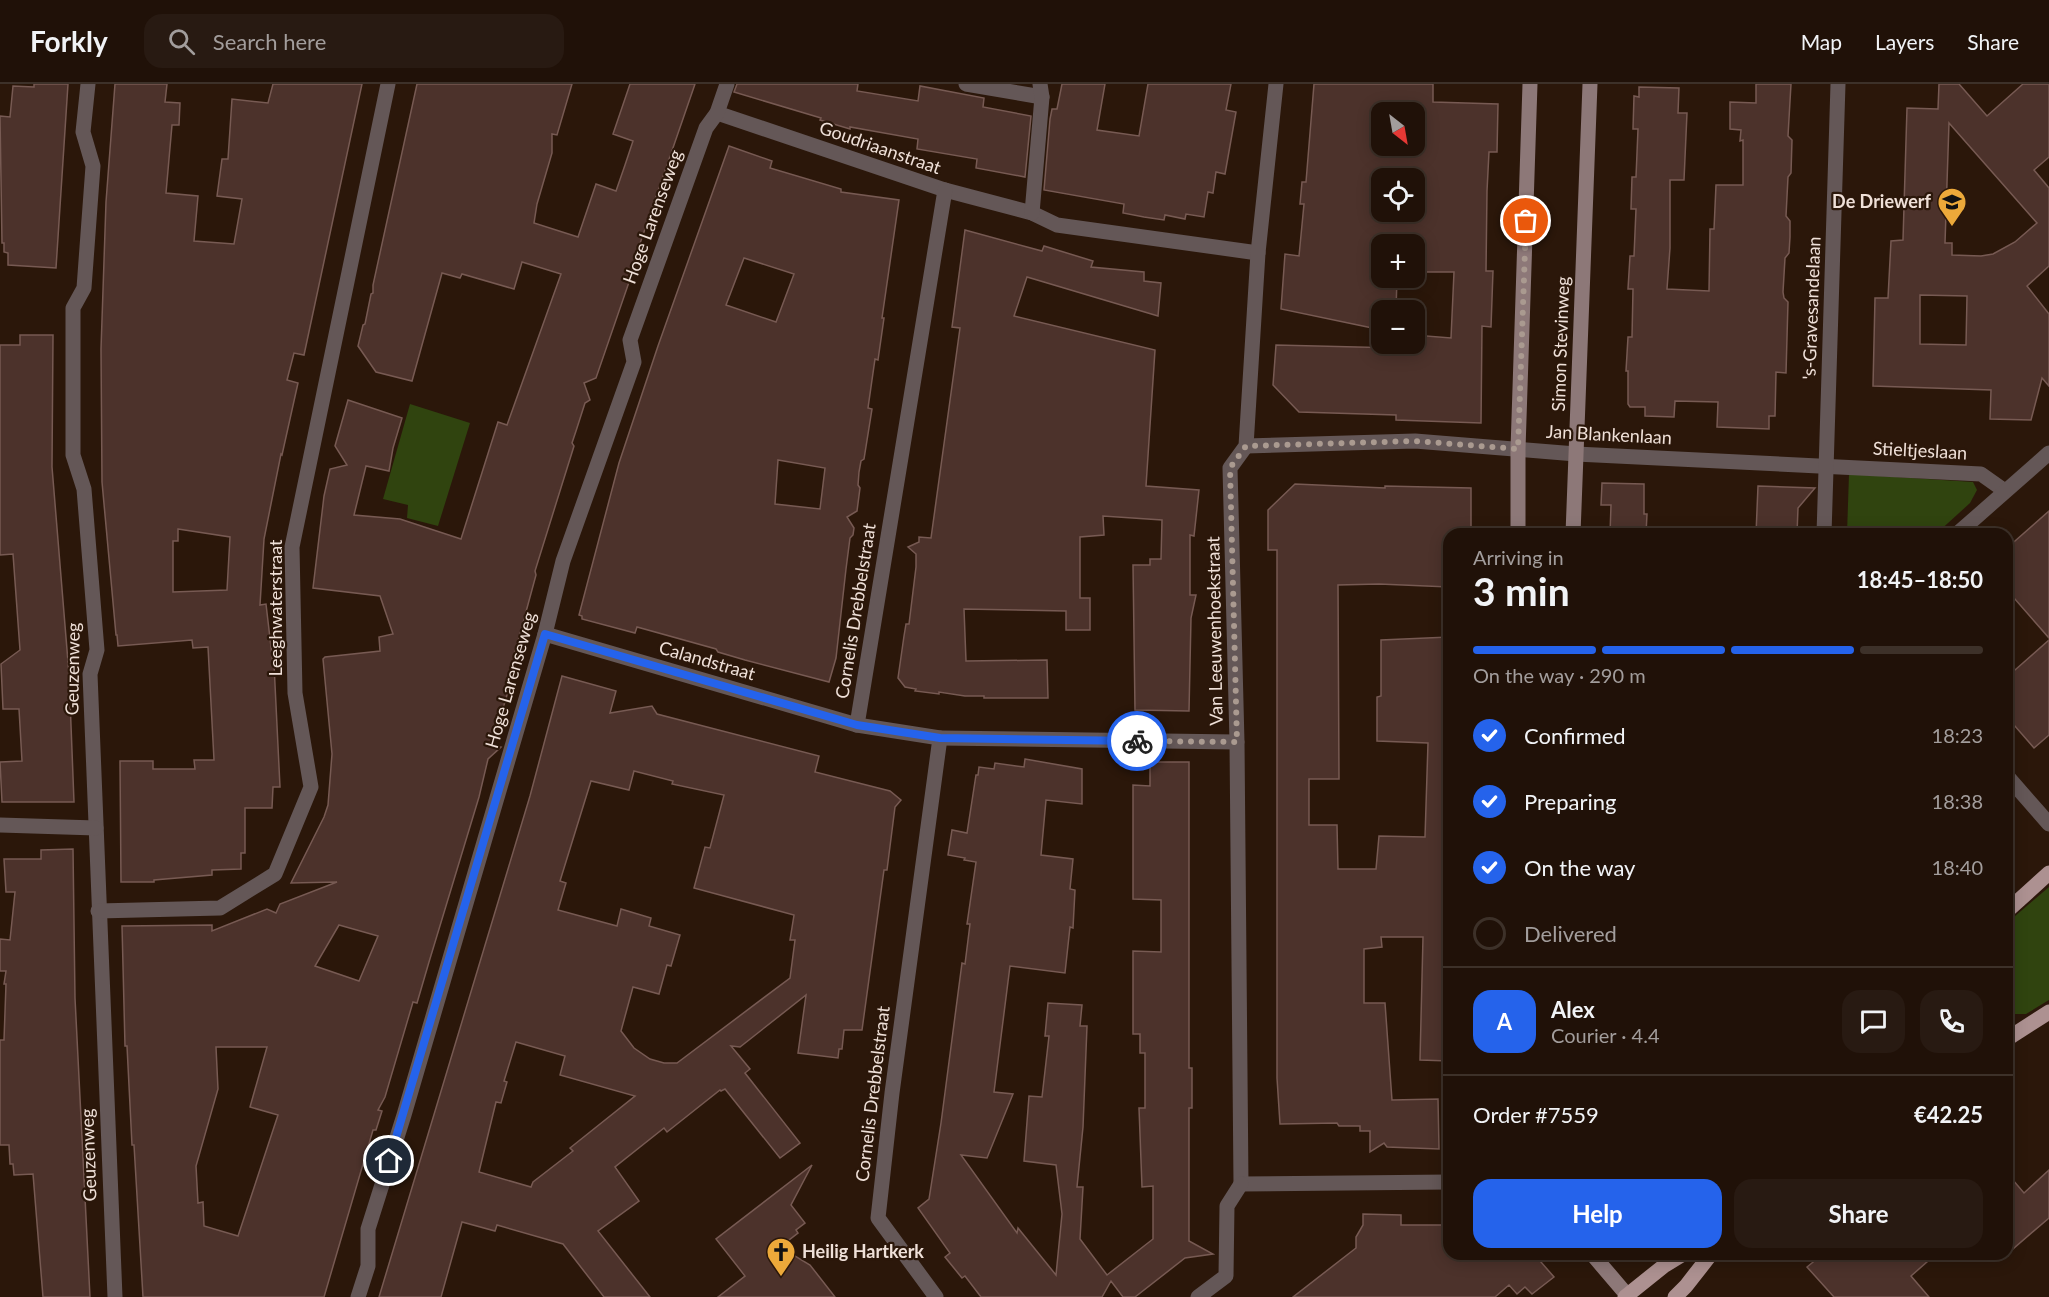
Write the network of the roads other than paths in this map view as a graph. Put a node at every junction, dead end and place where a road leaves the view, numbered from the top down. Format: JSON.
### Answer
{"nodes":[{"id":1,"x":88,"y":84,"type":"edge"},
{"id":2,"x":388,"y":84,"type":"edge"},
{"id":3,"x":728,"y":84,"type":"edge"},
{"id":4,"x":966,"y":84,"type":"edge"},
{"id":5,"x":1276,"y":84,"type":"edge"},
{"id":6,"x":1530,"y":84,"type":"edge"},
{"id":7,"x":1590,"y":84,"type":"edge"},
{"id":8,"x":1838,"y":84,"type":"edge"},
{"id":9,"x":1041,"y":91,"type":"edge"},
{"id":10,"x":717,"y":113,"type":"junction"},
{"id":11,"x":945,"y":190,"type":"junction"},
{"id":12,"x":1032,"y":213,"type":"junction"},
{"id":13,"x":1258,"y":254,"type":"junction"},
{"id":14,"x":1246,"y":446,"type":"junction"},
{"id":15,"x":1518,"y":449,"type":"junction"},
{"id":16,"x":2049,"y":453,"type":"edge"},
{"id":17,"x":1576,"y":454,"type":"junction"},
{"id":18,"x":1827,"y":465,"type":"junction"},
{"id":19,"x":2005,"y":491,"type":"junction"},
{"id":20,"x":1518,"y":528,"type":"edge"},
{"id":21,"x":1573,"y":528,"type":"edge"},
{"id":22,"x":1824,"y":528,"type":"edge"},
{"id":23,"x":1964,"y":528,"type":"edge"},
{"id":24,"x":545,"y":634,"type":"junction"},
{"id":25,"x":857,"y":725,"type":"junction"},
{"id":26,"x":940,"y":738,"type":"junction"},
{"id":27,"x":1237,"y":742,"type":"junction"},
{"id":28,"x":2013,"y":783,"type":"edge"},
{"id":29,"x":2049,"y":824,"type":"edge"},
{"id":30,"x":0,"y":825,"type":"edge"},
{"id":31,"x":96,"y":828,"type":"junction"},
{"id":32,"x":2049,"y":873,"type":"edge"},
{"id":33,"x":2013,"y":906,"type":"edge"},
{"id":34,"x":98,"y":911,"type":"junction"},
{"id":35,"x":2049,"y":1012,"type":"edge"},
{"id":36,"x":2013,"y":1027,"type":"edge"},
{"id":37,"x":2024,"y":1028,"type":"junction"},
{"id":38,"x":2013,"y":1035,"type":"edge"},
{"id":39,"x":1443,"y":1182,"type":"edge"},
{"id":40,"x":1241,"y":1184,"type":"junction"},
{"id":41,"x":1597,"y":1260,"type":"edge"},
{"id":42,"x":1673,"y":1260,"type":"edge"},
{"id":43,"x":1706,"y":1260,"type":"edge"},
{"id":44,"x":1626,"y":1296,"type":"edge"},
{"id":45,"x":115,"y":1297,"type":"edge"},
{"id":46,"x":358,"y":1297,"type":"edge"},
{"id":47,"x":936,"y":1297,"type":"edge"},
{"id":48,"x":1198,"y":1297,"type":"edge"},
{"id":49,"x":1675,"y":1297,"type":"edge"}],
"edges":[{"from":1,"to":31,"type":"street","name":"Geuzenweg"},
{"from":2,"to":34,"type":"street","name":"Leeghwaterstraat"},
{"from":3,"to":10,"type":"street","name":"Hoge Larenseweg"},
{"from":4,"to":9,"type":"street"},
{"from":5,"to":13,"type":"street","name":"Van Leeuwenhoekstraat"},
{"from":6,"to":15,"type":"street"},
{"from":7,"to":17,"type":"street","name":"Simon Stevinweg"},
{"from":8,"to":18,"type":"street","name":"'s-Gravesandelaan"},
{"from":9,"to":12,"type":"street"},
{"from":10,"to":11,"type":"street","name":"Goudriaanstraat"},
{"from":10,"to":24,"type":"street","name":"Hoge Larenseweg"},
{"from":11,"to":12,"type":"street","name":"Goudriaanstraat"},
{"from":11,"to":25,"type":"street","name":"Cornelis Drebbelstraat"},
{"from":12,"to":13,"type":"street","name":"Goudriaanstraat"},
{"from":13,"to":14,"type":"street","name":"Van Leeuwenhoekstraat"},
{"from":14,"to":15,"type":"street","name":"Jan Blankenlaan"},
{"from":14,"to":27,"type":"street","name":"Van Leeuwenhoekstraat"},
{"from":15,"to":17,"type":"street","name":"Jan Blankenlaan"},
{"from":15,"to":20,"type":"street"},
{"from":16,"to":19,"type":"street"},
{"from":17,"to":18,"type":"street","name":"Jan Blankenlaan"},
{"from":17,"to":21,"type":"street","name":"Simon Stevinweg"},
{"from":18,"to":19,"type":"street","name":"Stieltjeslaan"},
{"from":18,"to":22,"type":"street","name":"'s-Gravesandelaan"},
{"from":19,"to":23,"type":"street"},
{"from":24,"to":25,"type":"street","name":"Calandstraat"},
{"from":24,"to":46,"type":"street","name":"Hoge Larenseweg"},
{"from":25,"to":26,"type":"street","name":"Cornelis Drebbelstraat"},
{"from":26,"to":27,"type":"street"},
{"from":26,"to":47,"type":"street","name":"Cornelis Drebbelstraat"},
{"from":27,"to":40,"type":"street","name":"Van Leeuwenhoekstraat"},
{"from":28,"to":29,"type":"street"},
{"from":30,"to":31,"type":"street"},
{"from":31,"to":34,"type":"street","name":"Geuzenweg"},
{"from":32,"to":33,"type":"main road"},
{"from":34,"to":45,"type":"street","name":"Geuzenweg"},
{"from":35,"to":37,"type":"main road"},
{"from":36,"to":37,"type":"main road"},
{"from":37,"to":38,"type":"main road"},
{"from":39,"to":40,"type":"street"},
{"from":40,"to":48,"type":"street"},
{"from":41,"to":44,"type":"street"},
{"from":42,"to":44,"type":"main road"},
{"from":43,"to":49,"type":"main road"}]}
